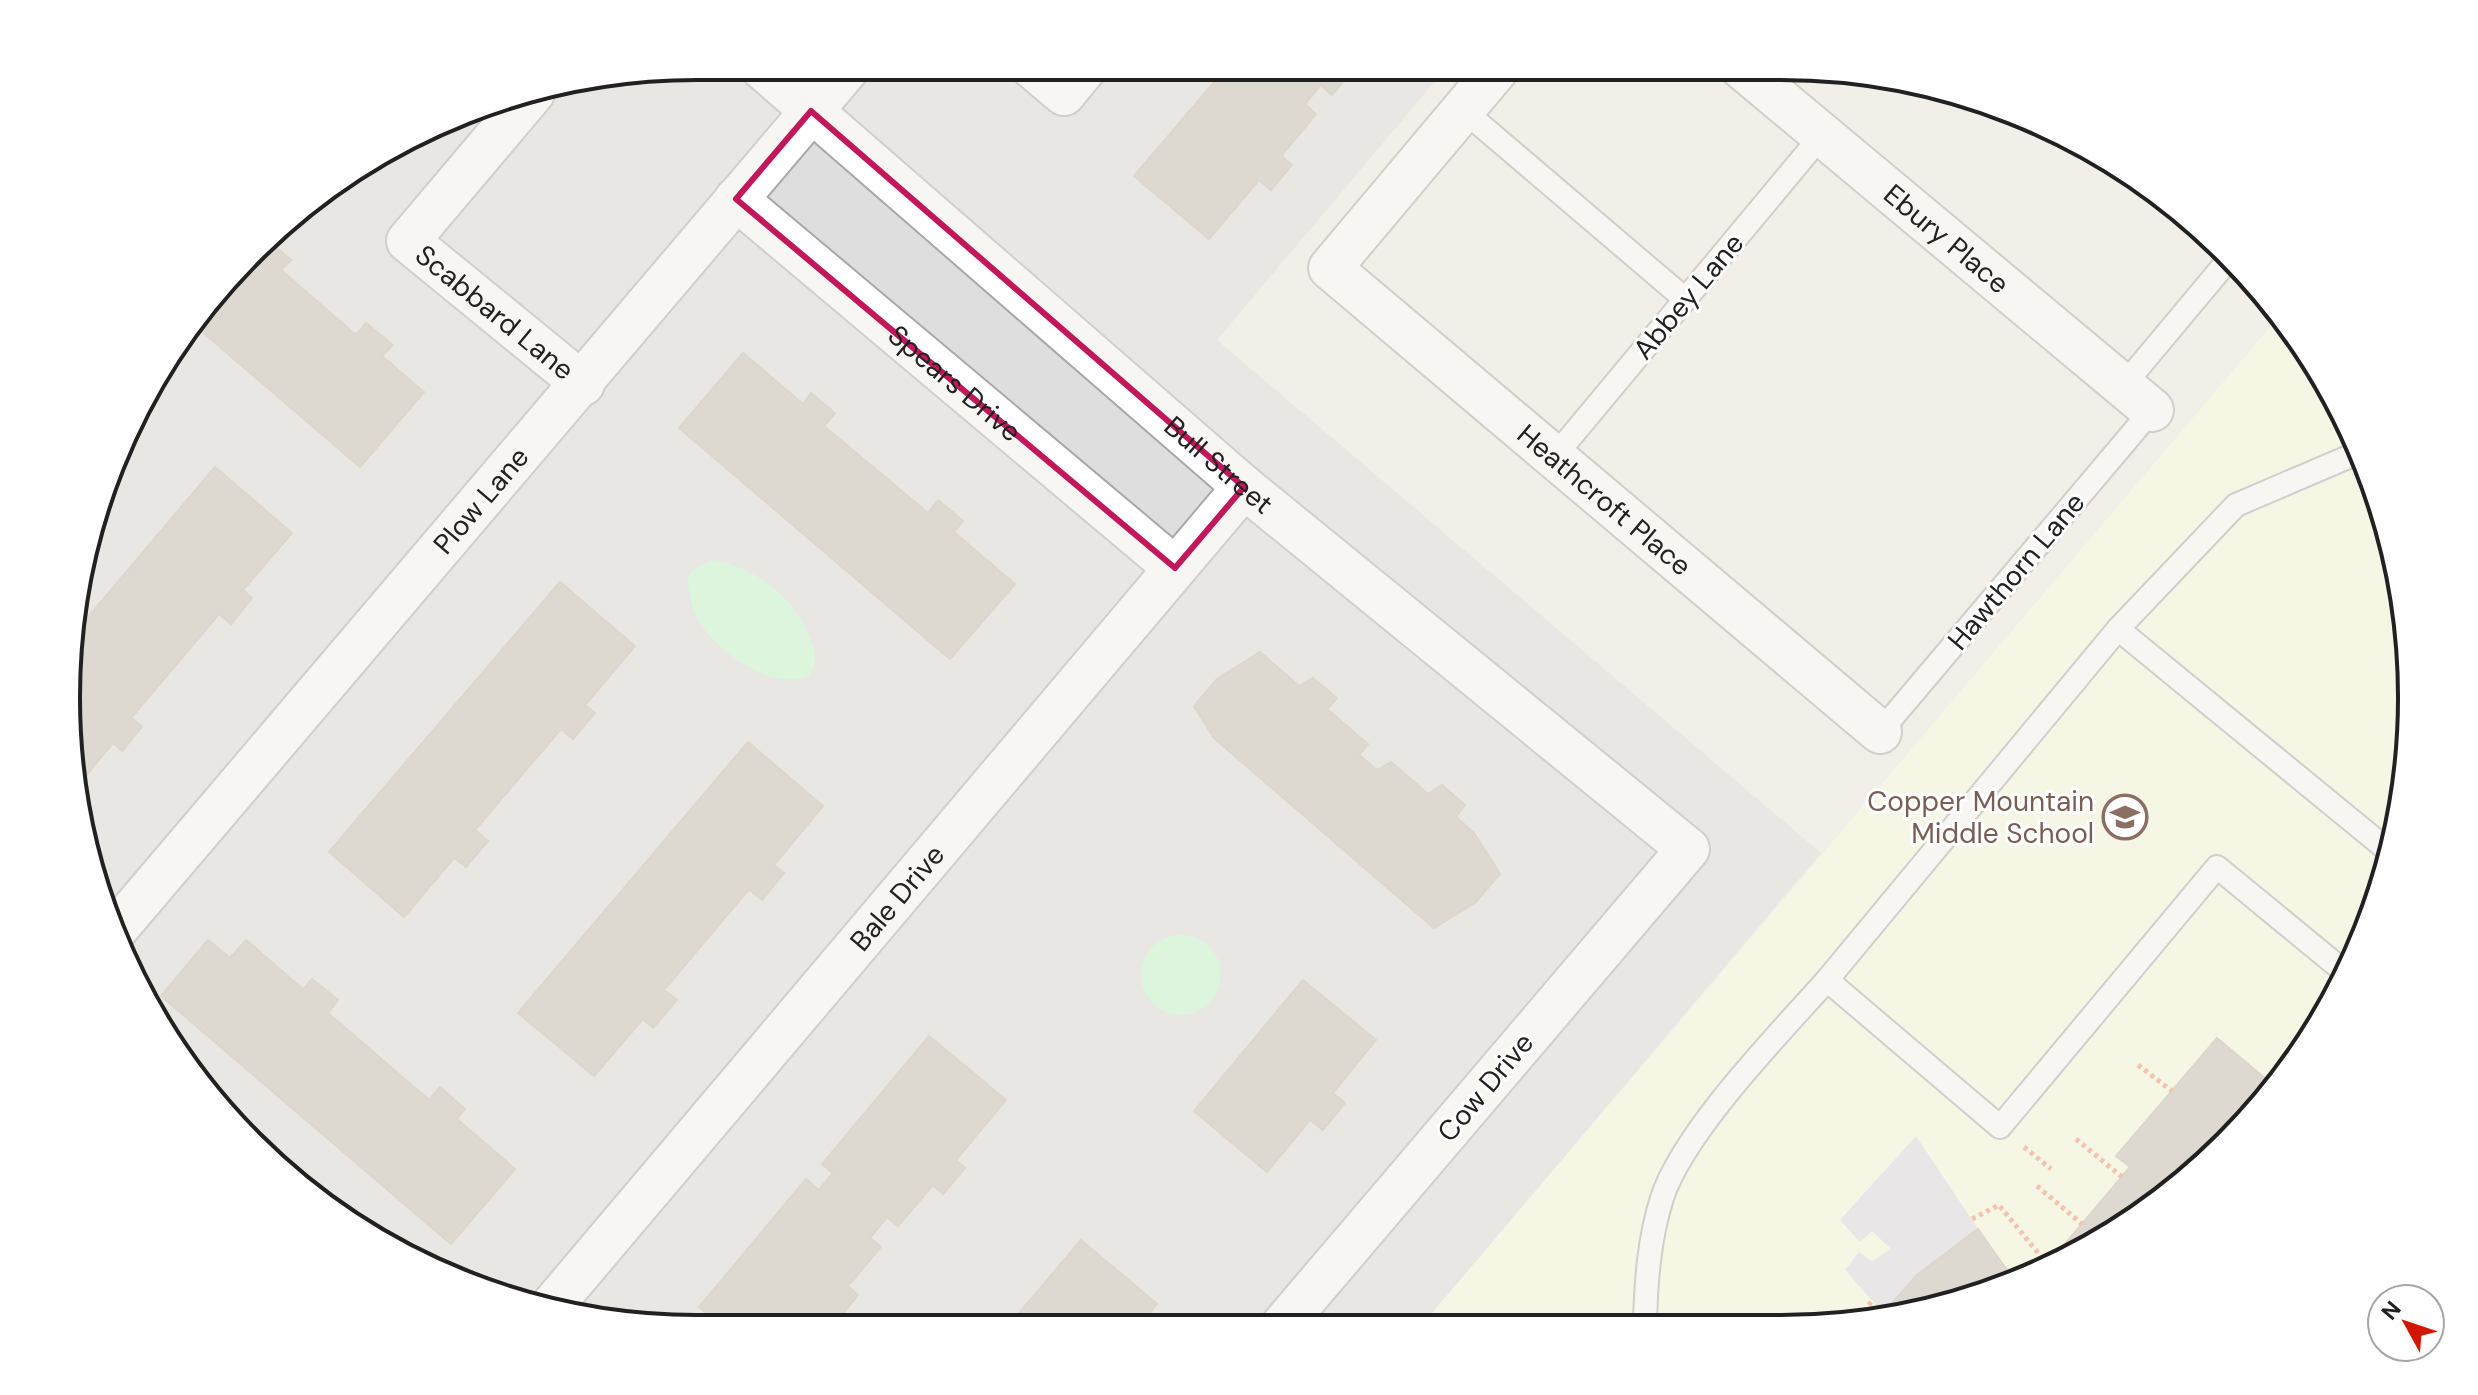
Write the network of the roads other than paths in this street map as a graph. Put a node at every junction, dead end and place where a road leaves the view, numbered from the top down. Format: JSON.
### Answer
{"nodes":[{"id":1,"x":776,"y":80,"type":"edge"},
{"id":2,"x":838,"y":80,"type":"edge"},
{"id":3,"x":1488,"y":80,"type":"edge"},
{"id":4,"x":1756,"y":80,"type":"edge"},
{"id":5,"x":522,"y":106,"type":"edge"},
{"id":6,"x":1463,"y":110,"type":"junction"},
{"id":7,"x":811,"y":111,"type":"junction"},
{"id":8,"x":1822,"y":135,"type":"junction"},
{"id":9,"x":736,"y":199,"type":"junction"},
{"id":10,"x":2224,"y":268,"type":"edge"},
{"id":11,"x":1685,"y":299,"type":"junction"},
{"id":12,"x":583,"y":384,"type":"junction"},
{"id":13,"x":2138,"y":398,"type":"junction"},
{"id":14,"x":1554,"y":457,"type":"junction"},
{"id":15,"x":2349,"y":457,"type":"edge"},
{"id":16,"x":1244,"y":487,"type":"junction"},
{"id":17,"x":1175,"y":568,"type":"junction"},
{"id":18,"x":2118,"y":629,"type":"junction"},
{"id":19,"x":1880,"y":732,"type":"joint"},
{"id":20,"x":2380,"y":844,"type":"edge"},
{"id":21,"x":1688,"y":849,"type":"joint"},
{"id":22,"x":123,"y":922,"type":"edge"},
{"id":23,"x":2337,"y":965,"type":"edge"},
{"id":24,"x":1827,"y":980,"type":"junction"},
{"id":25,"x":558,"y":1299,"type":"edge"},
{"id":26,"x":1291,"y":1315,"type":"edge"},
{"id":27,"x":1645,"y":1315,"type":"edge"}],
"edges":[{"from":1,"to":7,"type":"street","name":"Bull Street"},
{"from":2,"to":7,"type":"street","name":"Plow Lane"},
{"from":3,"to":6,"type":"street"},
{"from":4,"to":8,"type":"street","name":"Ebury Place"},
{"from":5,"to":12,"type":"street","name":"Scabbard Lane"},
{"from":6,"to":11,"type":"lane"},
{"from":6,"to":14,"type":"street","name":"Heathcroft Place"},
{"from":7,"to":9,"type":"street","name":"Plow Lane"},
{"from":7,"to":16,"type":"street","name":"Bull Street"},
{"from":8,"to":11,"type":"lane","name":"Abbey Lane"},
{"from":8,"to":13,"type":"street","name":"Ebury Place"},
{"from":9,"to":12,"type":"street","name":"Plow Lane"},
{"from":9,"to":17,"type":"street","name":"Spears Drive"},
{"from":10,"to":13,"type":"lane","name":"Hawthorn Lane"},
{"from":11,"to":14,"type":"lane","name":"Abbey Lane"},
{"from":12,"to":22,"type":"street","name":"Plow Lane"},
{"from":13,"to":19,"type":"lane","name":"Hawthorn Lane"},
{"from":14,"to":19,"type":"street","name":"Heathcroft Place"},
{"from":15,"to":18,"type":"lane"},
{"from":16,"to":17,"type":"street","name":"Bale Drive"},
{"from":16,"to":21,"type":"street","name":"Bull Street"},
{"from":17,"to":25,"type":"street","name":"Bale Drive"},
{"from":18,"to":20,"type":"lane"},
{"from":18,"to":24,"type":"lane"},
{"from":21,"to":26,"type":"street","name":"Cow Drive"},
{"from":23,"to":24,"type":"lane"},
{"from":24,"to":27,"type":"lane"}]}
